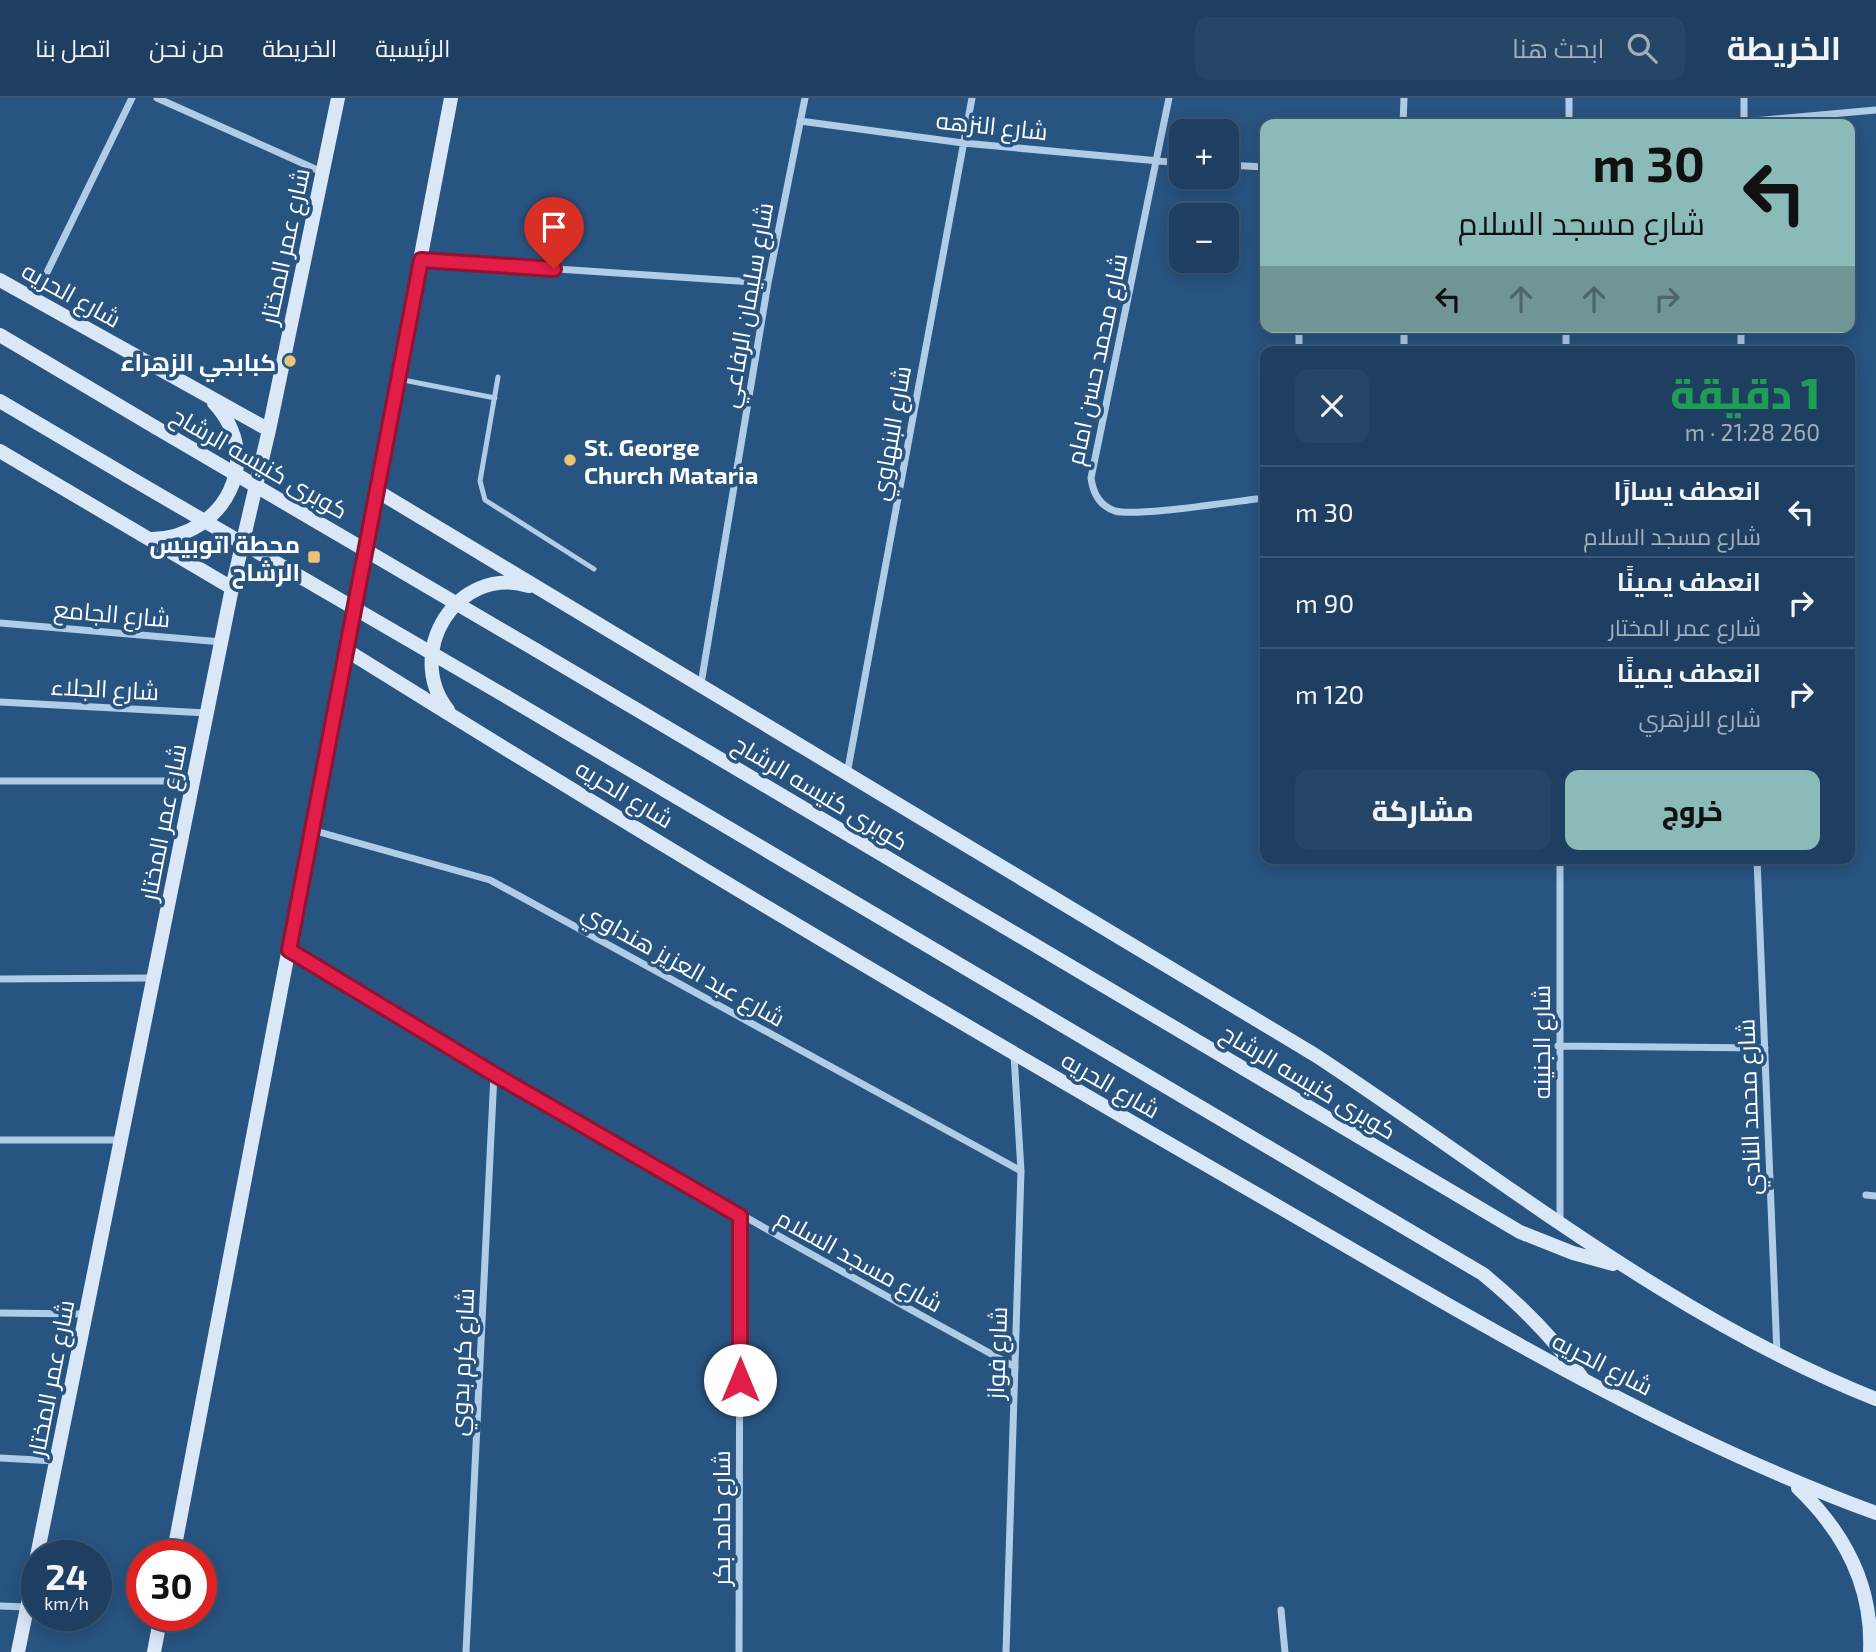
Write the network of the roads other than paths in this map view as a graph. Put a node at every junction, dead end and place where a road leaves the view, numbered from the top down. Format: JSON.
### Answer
{"nodes":[{"id":1,"x":132,"y":98,"type":"edge"},
{"id":2,"x":157,"y":98,"type":"edge"},
{"id":3,"x":338,"y":98,"type":"edge"},
{"id":4,"x":451,"y":98,"type":"edge"},
{"id":5,"x":805,"y":98,"type":"edge"},
{"id":6,"x":972,"y":98,"type":"edge"},
{"id":7,"x":1169,"y":98,"type":"edge"},
{"id":8,"x":1404,"y":98,"type":"edge"},
{"id":9,"x":1569,"y":98,"type":"edge"},
{"id":10,"x":1745,"y":98,"type":"edge"},
{"id":11,"x":1876,"y":110,"type":"edge"},
{"id":12,"x":1404,"y":119,"type":"edge"},
{"id":13,"x":1569,"y":119,"type":"edge"},
{"id":14,"x":1744,"y":119,"type":"edge"},
{"id":15,"x":1785,"y":119,"type":"edge"},
{"id":16,"x":800,"y":121,"type":"junction"},
{"id":17,"x":963,"y":142,"type":"junction"},
{"id":18,"x":1157,"y":161,"type":"junction"},
{"id":19,"x":1169,"y":162,"type":"edge"},
{"id":20,"x":1239,"y":166,"type":"edge"},
{"id":21,"x":1260,"y":167,"type":"edge"},
{"id":22,"x":323,"y":172,"type":"junction"},
{"id":23,"x":421,"y":260,"type":"junction"},
{"id":24,"x":0,"y":280,"type":"edge"},
{"id":25,"x":768,"y":283,"type":"junction"},
{"id":26,"x":34,"y":299,"type":"junction"},
{"id":27,"x":0,"y":335,"type":"edge"},
{"id":28,"x":498,"y":377,"type":"dead end"},
{"id":29,"x":398,"y":379,"type":"junction"},
{"id":30,"x":203,"y":393,"type":"junction"},
{"id":31,"x":495,"y":398,"type":"junction"},
{"id":32,"x":0,"y":401,"type":"edge"},
{"id":33,"x":269,"y":430,"type":"junction"},
{"id":34,"x":0,"y":451,"type":"edge"},
{"id":35,"x":377,"y":491,"type":"junction"},
{"id":36,"x":1260,"y":498,"type":"edge"},
{"id":37,"x":150,"y":539,"type":"junction"},
{"id":38,"x":594,"y":569,"type":"dead end"},
{"id":39,"x":232,"y":588,"type":"junction"},
{"id":40,"x":544,"y":591,"type":"junction"},
{"id":41,"x":0,"y":623,"type":"edge"},
{"id":42,"x":222,"y":642,"type":"junction"},
{"id":43,"x":346,"y":650,"type":"junction"},
{"id":44,"x":701,"y":685,"type":"junction"},
{"id":45,"x":0,"y":702,"type":"edge"},
{"id":46,"x":207,"y":713,"type":"junction"},
{"id":47,"x":453,"y":717,"type":"junction"},
{"id":48,"x":847,"y":774,"type":"junction"},
{"id":49,"x":0,"y":781,"type":"edge"},
{"id":50,"x":193,"y":781,"type":"junction"},
{"id":51,"x":312,"y":830,"type":"junction"},
{"id":52,"x":1560,"y":864,"type":"edge"},
{"id":53,"x":1757,"y":864,"type":"edge"},
{"id":54,"x":289,"y":950,"type":"junction"},
{"id":55,"x":154,"y":978,"type":"junction"},
{"id":56,"x":0,"y":979,"type":"edge"},
{"id":57,"x":1558,"y":1046,"type":"junction"},
{"id":58,"x":1766,"y":1048,"type":"junction"},
{"id":59,"x":1014,"y":1055,"type":"junction"},
{"id":60,"x":494,"y":1074,"type":"junction"},
{"id":61,"x":0,"y":1140,"type":"edge"},
{"id":62,"x":121,"y":1140,"type":"junction"},
{"id":63,"x":1021,"y":1171,"type":"junction"},
{"id":64,"x":1866,"y":1195,"type":"dead end"},
{"id":65,"x":1876,"y":1196,"type":"edge"},
{"id":66,"x":740,"y":1216,"type":"junction"},
{"id":67,"x":1560,"y":1225,"type":"junction"},
{"id":68,"x":1628,"y":1268,"type":"junction"},
{"id":69,"x":0,"y":1313,"type":"edge"},
{"id":70,"x":86,"y":1314,"type":"junction"},
{"id":71,"x":1777,"y":1354,"type":"junction"},
{"id":72,"x":1015,"y":1367,"type":"junction"},
{"id":73,"x":1586,"y":1384,"type":"junction"},
{"id":74,"x":1876,"y":1399,"type":"edge"},
{"id":75,"x":0,"y":1458,"type":"edge"},
{"id":76,"x":57,"y":1461,"type":"junction"},
{"id":77,"x":1792,"y":1483,"type":"junction"},
{"id":78,"x":1876,"y":1513,"type":"edge"},
{"id":79,"x":41,"y":1540,"type":"edge"},
{"id":80,"x":176,"y":1540,"type":"edge"},
{"id":81,"x":0,"y":1606,"type":"edge"},
{"id":82,"x":21,"y":1606,"type":"edge"},
{"id":83,"x":1281,"y":1609,"type":"dead end"},
{"id":84,"x":22,"y":1631,"type":"edge"},
{"id":85,"x":158,"y":1631,"type":"edge"},
{"id":86,"x":18,"y":1652,"type":"edge"},
{"id":87,"x":154,"y":1652,"type":"edge"},
{"id":88,"x":466,"y":1652,"type":"edge"},
{"id":89,"x":739,"y":1652,"type":"edge"},
{"id":90,"x":1006,"y":1652,"type":"edge"},
{"id":91,"x":1285,"y":1652,"type":"edge"},
{"id":92,"x":1870,"y":1652,"type":"edge"}],
"edges":[{"from":1,"to":26,"type":"street"},
{"from":2,"to":22,"type":"street"},
{"from":3,"to":22,"type":"main road","name":"شارع عمر المختار"},
{"from":4,"to":23,"type":"main road"},
{"from":5,"to":16,"type":"street","name":"شارع سليمان الرفاعي"},
{"from":6,"to":17,"type":"street","name":"شارع البنهاوي"},
{"from":7,"to":18,"type":"street","name":"شارع محمد حسن امام"},
{"from":8,"to":12,"type":"street"},
{"from":9,"to":13,"type":"street"},
{"from":10,"to":14,"type":"street"},
{"from":11,"to":15,"type":"street"},
{"from":16,"to":17,"type":"street","name":"شارع النزهه"},
{"from":16,"to":25,"type":"street","name":"شارع سليمان الرفاعي"},
{"from":17,"to":18,"type":"street","name":"شارع النزهه"},
{"from":17,"to":48,"type":"street","name":"شارع البنهاوي"},
{"from":18,"to":19,"type":"street","name":"شارع النزهه"},
{"from":18,"to":36,"type":"street","name":"شارع محمد حسن امام"},
{"from":20,"to":21,"type":"street"},
{"from":22,"to":33,"type":"main road","name":"شارع عمر المختار"},
{"from":23,"to":25,"type":"street"},
{"from":23,"to":29,"type":"main road"},
{"from":24,"to":26,"type":"main road","name":"شارع الحريه"},
{"from":25,"to":44,"type":"street","name":"شارع سليمان الرفاعي"},
{"from":26,"to":30,"type":"main road","name":"شارع الحريه"},
{"from":27,"to":68,"type":"main road","name":"كوبرى كنيسه الرشاح","bridge":true},
{"from":28,"to":31,"type":"lane"},
{"from":29,"to":31,"type":"lane"},
{"from":29,"to":35,"type":"main road"},
{"from":30,"to":33,"type":"main road","name":"شارع الحريه"},
{"from":30,"to":37,"type":"main road"},
{"from":31,"to":38,"type":"lane"},
{"from":32,"to":73,"type":"main road","bridge":true},
{"from":33,"to":39,"type":"main road","name":"شارع عمر المختار"},
{"from":34,"to":37,"type":"main road"},
{"from":35,"to":40,"type":"main road"},
{"from":35,"to":43,"type":"main road"},
{"from":37,"to":39,"type":"main road"},
{"from":39,"to":42,"type":"main road","name":"شارع عمر المختار"},
{"from":40,"to":44,"type":"main road"},
{"from":40,"to":47,"type":"main road"},
{"from":41,"to":42,"type":"street","name":"شارع الجامع"},
{"from":42,"to":46,"type":"main road","name":"شارع عمر المختار"},
{"from":43,"to":47,"type":"main road","name":"شارع الحريه"},
{"from":43,"to":51,"type":"main road"},
{"from":44,"to":48,"type":"main road"},
{"from":45,"to":46,"type":"street","name":"شارع الجلاء"},
{"from":46,"to":50,"type":"main road","name":"شارع عمر المختار"},
{"from":47,"to":59,"type":"main road","name":"شارع الحريه"},
{"from":48,"to":67,"type":"main road"},
{"from":49,"to":50,"type":"street"},
{"from":50,"to":55,"type":"main road","name":"شارع عمر المختار"},
{"from":51,"to":54,"type":"main road"},
{"from":51,"to":63,"type":"street","name":"شارع عبد العزيز هنداوي"},
{"from":52,"to":57,"type":"street","name":"شارع الجنينه"},
{"from":53,"to":58,"type":"street","name":"شارع محمد النادي"},
{"from":54,"to":60,"type":"street","name":"شارع مسجد السلام"},
{"from":54,"to":80,"type":"main road"},
{"from":55,"to":56,"type":"street"},
{"from":55,"to":62,"type":"main road","name":"شارع عمر المختار"},
{"from":57,"to":58,"type":"street"},
{"from":57,"to":67,"type":"street","name":"شارع الجنينه"},
{"from":58,"to":71,"type":"street","name":"شارع محمد النادي"},
{"from":59,"to":63,"type":"street","name":"شارع فواز"},
{"from":59,"to":73,"type":"main road","name":"شارع الحريه"},
{"from":60,"to":66,"type":"street","name":"شارع مسجد السلام"},
{"from":60,"to":88,"type":"street","name":"شارع كرم بدوي"},
{"from":61,"to":62,"type":"street"},
{"from":62,"to":70,"type":"main road","name":"شارع عمر المختار"},
{"from":63,"to":72,"type":"street","name":"شارع فواز"},
{"from":64,"to":65,"type":"street"},
{"from":66,"to":72,"type":"street","name":"شارع مسجد السلام"},
{"from":66,"to":89,"type":"street","name":"شارع حامد بكر"},
{"from":67,"to":68,"type":"main road"},
{"from":68,"to":71,"type":"main road"},
{"from":69,"to":70,"type":"street"},
{"from":70,"to":76,"type":"main road","name":"شارع عمر المختار"},
{"from":71,"to":74,"type":"main road"},
{"from":72,"to":90,"type":"street","name":"شارع فواز"},
{"from":73,"to":77,"type":"main road","name":"شارع الحريه"},
{"from":75,"to":76,"type":"street"},
{"from":76,"to":79,"type":"main road","name":"شارع عمر المختار"},
{"from":77,"to":78,"type":"main road","name":"شارع الحريه"},
{"from":77,"to":92,"type":"main road"},
{"from":81,"to":82,"type":"street"},
{"from":83,"to":91,"type":"street"},
{"from":84,"to":86,"type":"main road","name":"شارع عمر المختار"},
{"from":85,"to":87,"type":"main road"}]}
